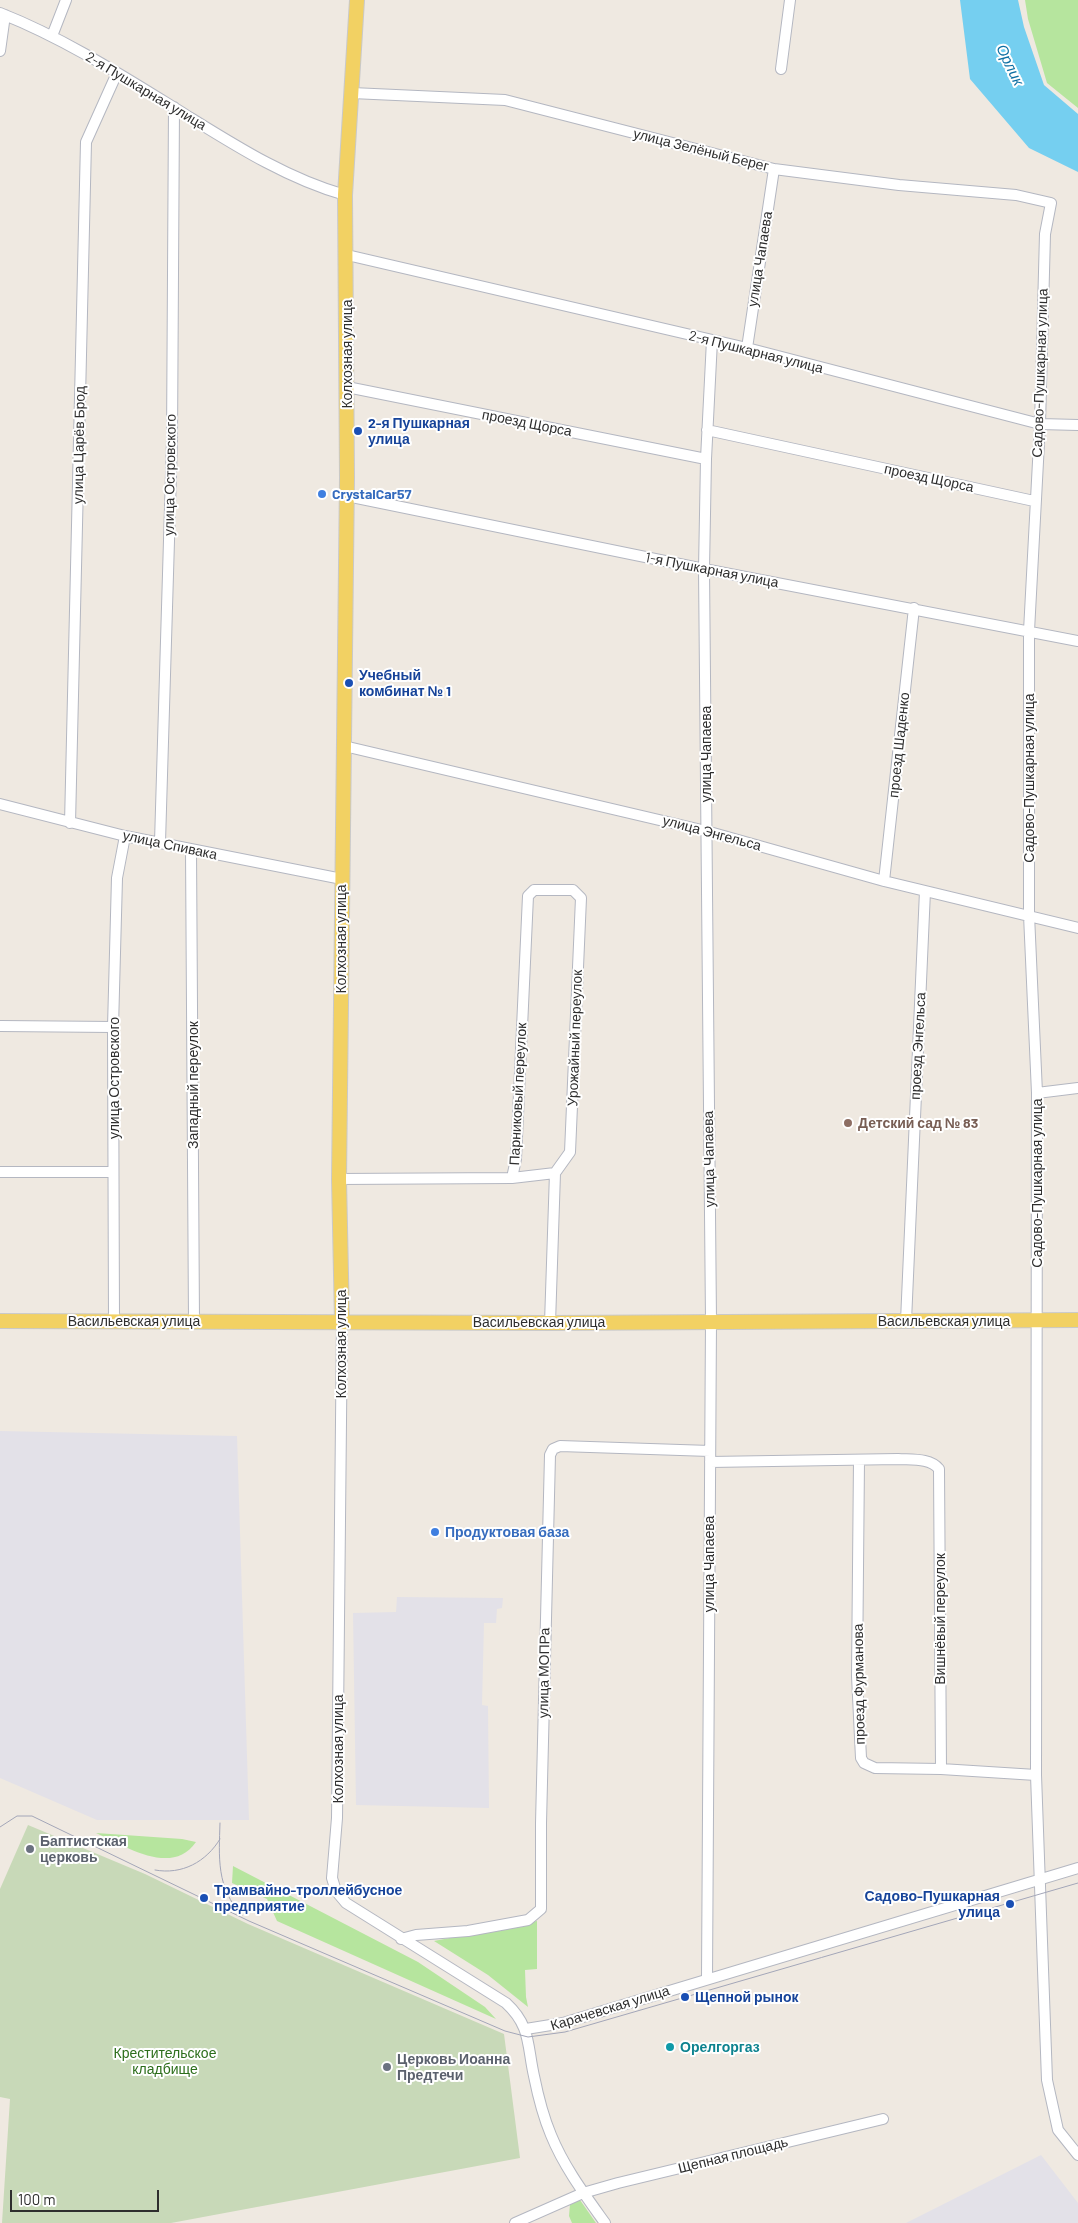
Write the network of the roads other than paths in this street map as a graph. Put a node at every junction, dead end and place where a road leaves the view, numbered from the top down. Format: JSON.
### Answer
{"nodes":[{"id":1,"x":66,"y":0,"type":"edge"},
{"id":2,"x":357,"y":0,"type":"edge"},
{"id":3,"x":790,"y":0,"type":"edge"},
{"id":4,"x":3,"y":14,"type":"edge"},
{"id":5,"x":52,"y":36,"type":"junction"},
{"id":6,"x":0,"y":51,"type":"edge"},
{"id":7,"x":781,"y":69,"type":"dead end"},
{"id":8,"x":117,"y":73,"type":"junction"},
{"id":9,"x":352,"y":93,"type":"junction"},
{"id":10,"x":174,"y":107,"type":"junction"},
{"id":11,"x":774,"y":169,"type":"junction"},
{"id":12,"x":345,"y":195,"type":"junction"},
{"id":13,"x":1051,"y":204,"type":"joint"},
{"id":14,"x":347,"y":255,"type":"junction"},
{"id":15,"x":712,"y":340,"type":"junction"},
{"id":16,"x":747,"y":348,"type":"junction"},
{"id":17,"x":348,"y":387,"type":"junction"},
{"id":18,"x":1040,"y":424,"type":"junction"},
{"id":19,"x":1078,"y":426,"type":"edge"},
{"id":20,"x":707,"y":430,"type":"junction"},
{"id":21,"x":706,"y":459,"type":"junction"},
{"id":22,"x":347,"y":496,"type":"junction"},
{"id":23,"x":1034,"y":501,"type":"junction"},
{"id":24,"x":704,"y":569,"type":"junction"},
{"id":25,"x":914,"y":608,"type":"junction"},
{"id":26,"x":1029,"y":631,"type":"junction"},
{"id":27,"x":1078,"y":641,"type":"edge"},
{"id":28,"x":344,"y":746,"type":"junction"},
{"id":29,"x":0,"y":804,"type":"edge"},
{"id":30,"x":70,"y":823,"type":"junction"},
{"id":31,"x":706,"y":831,"type":"junction"},
{"id":32,"x":126,"y":836,"type":"junction"},
{"id":33,"x":160,"y":842,"type":"junction"},
{"id":34,"x":191,"y":850,"type":"junction"},
{"id":35,"x":342,"y":879,"type":"junction"},
{"id":36,"x":884,"y":881,"type":"junction"},
{"id":37,"x":925,"y":891,"type":"junction"},
{"id":38,"x":528,"y":896,"type":"joint"},
{"id":39,"x":1029,"y":916,"type":"junction"},
{"id":40,"x":1078,"y":928,"type":"edge"},
{"id":41,"x":0,"y":1026,"type":"edge"},
{"id":42,"x":113,"y":1027,"type":"junction"},
{"id":43,"x":1078,"y":1088,"type":"edge"},
{"id":44,"x":1037,"y":1092,"type":"junction"},
{"id":45,"x":0,"y":1172,"type":"edge"},
{"id":46,"x":113,"y":1172,"type":"junction"},
{"id":47,"x":555,"y":1174,"type":"junction"},
{"id":48,"x":512,"y":1178,"type":"junction"},
{"id":49,"x":339,"y":1179,"type":"junction"},
{"id":50,"x":1037,"y":1320,"type":"junction"},
{"id":51,"x":1078,"y":1320,"type":"edge"},
{"id":52,"x":0,"y":1321,"type":"edge"},
{"id":53,"x":114,"y":1321,"type":"junction"},
{"id":54,"x":194,"y":1321,"type":"junction"},
{"id":55,"x":711,"y":1321,"type":"junction"},
{"id":56,"x":906,"y":1321,"type":"junction"},
{"id":57,"x":342,"y":1322,"type":"junction"},
{"id":58,"x":550,"y":1323,"type":"junction"},
{"id":59,"x":710,"y":1456,"type":"junction"},
{"id":60,"x":858,"y":1460,"type":"junction"},
{"id":61,"x":941,"y":1769,"type":"junction"},
{"id":62,"x":1036,"y":1775,"type":"junction"},
{"id":63,"x":1078,"y":1868,"type":"edge"},
{"id":64,"x":1038,"y":1880,"type":"junction"},
{"id":65,"x":401,"y":1939,"type":"junction"},
{"id":66,"x":706,"y":1978,"type":"junction"},
{"id":67,"x":526,"y":2030,"type":"junction"},
{"id":68,"x":882,"y":2120,"type":"dead end"},
{"id":69,"x":1078,"y":2155,"type":"edge"},
{"id":70,"x":583,"y":2193,"type":"junction"},
{"id":71,"x":515,"y":2223,"type":"edge"},
{"id":72,"x":605,"y":2223,"type":"edge"}],
"edges":[{"from":1,"to":5,"type":"street"},
{"from":2,"to":9,"type":"main road","name":"Колхозная улица"},
{"from":3,"to":7,"type":"street"},
{"from":4,"to":5,"type":"street","name":"2-я Пушкарная улица"},
{"from":4,"to":6,"type":"street"},
{"from":5,"to":8,"type":"street","name":"2-я Пушкарная улица"},
{"from":8,"to":10,"type":"street","name":"2-я Пушкарная улица"},
{"from":8,"to":30,"type":"street","name":"улица Царёв Брод"},
{"from":9,"to":11,"type":"street","name":"улица Зелёный Берег"},
{"from":9,"to":12,"type":"main road","name":"Колхозная улица"},
{"from":10,"to":12,"type":"street","name":"2-я Пушкарная улица"},
{"from":10,"to":33,"type":"street","name":"улица Островского"},
{"from":11,"to":13,"type":"street","name":"улица Зелёный Берег"},
{"from":11,"to":16,"type":"street","name":"улица Чапаева"},
{"from":12,"to":14,"type":"main road","name":"Колхозная улица"},
{"from":13,"to":18,"type":"street","name":"Садово-Пушкарная улица"},
{"from":14,"to":15,"type":"street","name":"2-я Пушкарная улица"},
{"from":14,"to":17,"type":"main road","name":"Колхозная улица"},
{"from":15,"to":16,"type":"street","name":"2-я Пушкарная улица"},
{"from":15,"to":20,"type":"street","name":"улица Чапаева"},
{"from":16,"to":18,"type":"street","name":"2-я Пушкарная улица"},
{"from":17,"to":21,"type":"street","name":"проезд Щорса"},
{"from":17,"to":22,"type":"main road","name":"Колхозная улица"},
{"from":18,"to":19,"type":"street","name":"2-я Пушкарная улица"},
{"from":18,"to":23,"type":"street","name":"Садово-Пушкарная улица"},
{"from":20,"to":21,"type":"street","name":"улица Чапаева"},
{"from":20,"to":23,"type":"street","name":"проезд Щорса"},
{"from":21,"to":24,"type":"street","name":"улица Чапаева"},
{"from":22,"to":24,"type":"street","name":"1-я Пушкарная улица"},
{"from":22,"to":28,"type":"main road","name":"Колхозная улица"},
{"from":23,"to":26,"type":"street","name":"Садово-Пушкарная улица"},
{"from":24,"to":25,"type":"street","name":"1-я Пушкарная улица"},
{"from":24,"to":31,"type":"street","name":"улица Чапаева"},
{"from":25,"to":26,"type":"street","name":"1-я Пушкарная улица"},
{"from":25,"to":36,"type":"street","name":"проезд Шаденко"},
{"from":26,"to":27,"type":"street","name":"1-я Пушкарная улица"},
{"from":26,"to":39,"type":"street","name":"Садово-Пушкарная улица"},
{"from":28,"to":31,"type":"street","name":"улица Энгельса"},
{"from":28,"to":35,"type":"main road","name":"Колхозная улица"},
{"from":29,"to":30,"type":"street","name":"улица Спивака"},
{"from":30,"to":32,"type":"street","name":"улица Спивака"},
{"from":31,"to":36,"type":"street","name":"улица Энгельса"},
{"from":31,"to":55,"type":"street","name":"улица Чапаева"},
{"from":32,"to":33,"type":"street","name":"улица Спивака"},
{"from":32,"to":42,"type":"street","name":"улица Островского"},
{"from":33,"to":34,"type":"street","name":"улица Спивака"},
{"from":34,"to":35,"type":"street","name":"улица Спивака"},
{"from":34,"to":54,"type":"street","name":"Западный переулок"},
{"from":35,"to":49,"type":"main road","name":"Колхозная улица"},
{"from":36,"to":37,"type":"street","name":"улица Энгельса"},
{"from":37,"to":39,"type":"street","name":"улица Энгельса"},
{"from":37,"to":56,"type":"street","name":"проезд Энгельса"},
{"from":38,"to":47,"type":"street","name":"Урожайный переулок"},
{"from":38,"to":48,"type":"street","name":"Парниковый переулок"},
{"from":39,"to":40,"type":"street","name":"улица Энгельса"},
{"from":39,"to":44,"type":"street","name":"Садово-Пушкарная улица"},
{"from":41,"to":42,"type":"street"},
{"from":42,"to":46,"type":"street","name":"улица Островского"},
{"from":43,"to":44,"type":"street"},
{"from":44,"to":50,"type":"street","name":"Садово-Пушкарная улица"},
{"from":45,"to":46,"type":"street"},
{"from":46,"to":53,"type":"street","name":"улица Островского"},
{"from":47,"to":48,"type":"street"},
{"from":47,"to":58,"type":"street"},
{"from":48,"to":49,"type":"street","name":"Парниковый переулок"},
{"from":49,"to":57,"type":"main road","name":"Колхозная улица"},
{"from":50,"to":51,"type":"main road","name":"Васильевская улица"},
{"from":50,"to":56,"type":"main road","name":"Васильевская улица"},
{"from":50,"to":62,"type":"street","name":"Садово-Пушкарная улица"},
{"from":52,"to":53,"type":"main road","name":"Васильевская улица"},
{"from":53,"to":54,"type":"main road","name":"Васильевская улица"},
{"from":54,"to":57,"type":"main road","name":"Васильевская улица"},
{"from":55,"to":56,"type":"main road","name":"Васильевская улица"},
{"from":55,"to":58,"type":"main road","name":"Васильевская улица"},
{"from":55,"to":59,"type":"street","name":"улица Чапаева"},
{"from":57,"to":58,"type":"main road","name":"Васильевская улица"},
{"from":57,"to":65,"type":"street","name":"Колхозная улица"},
{"from":59,"to":60,"type":"street"},
{"from":59,"to":65,"type":"street","name":"улица МОПРа"},
{"from":59,"to":66,"type":"street","name":"улица Чапаева"},
{"from":60,"to":61,"type":"street","name":"проезд Фурманова"},
{"from":60,"to":61,"type":"street","name":"Вишнёвый переулок"},
{"from":61,"to":62,"type":"street","name":"проезд Фурманова"},
{"from":62,"to":64,"type":"street","name":"Садово-Пушкарная улица"},
{"from":63,"to":64,"type":"street","name":"Карачевская улица"},
{"from":64,"to":66,"type":"street","name":"Карачевская улица"},
{"from":64,"to":69,"type":"street","name":"Садово-Пушкарная улица"},
{"from":65,"to":67,"type":"street"},
{"from":66,"to":67,"type":"street","name":"Карачевская улица"},
{"from":67,"to":70,"type":"street"},
{"from":68,"to":70,"type":"street","name":"Щепная площадь"},
{"from":70,"to":71,"type":"street","name":"Щепная площадь"},
{"from":70,"to":72,"type":"street"}]}
